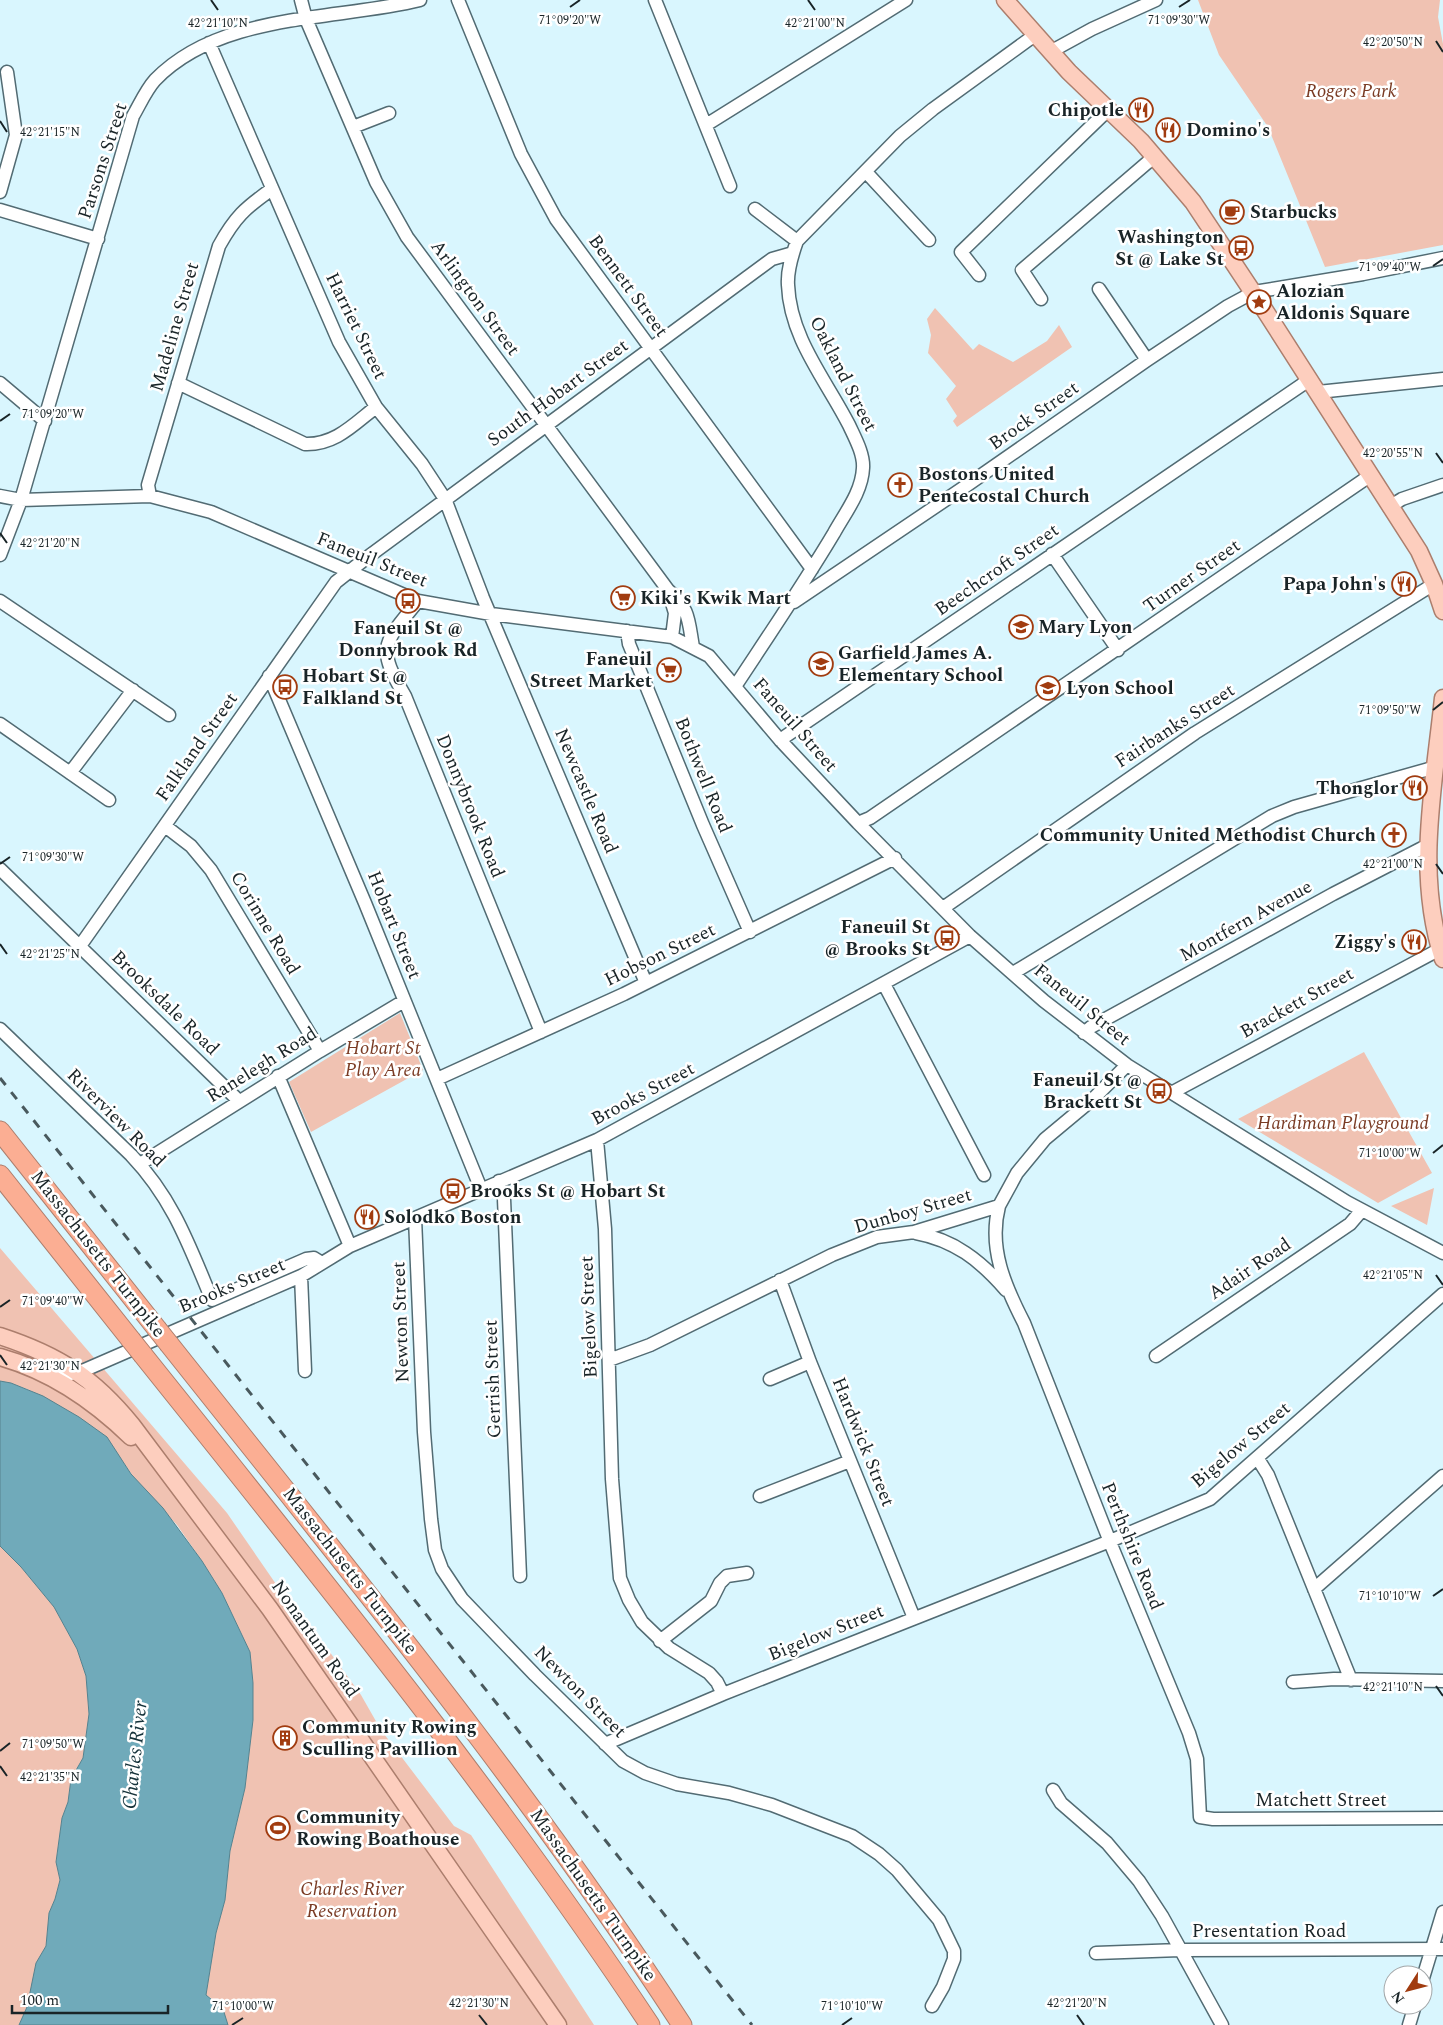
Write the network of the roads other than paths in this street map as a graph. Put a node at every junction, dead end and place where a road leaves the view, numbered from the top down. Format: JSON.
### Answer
{"nodes":[{"id":1,"x":301,"y":0,"type":"edge"},
{"id":2,"x":420,"y":0,"type":"edge"},
{"id":3,"x":458,"y":0,"type":"edge"},
{"id":4,"x":655,"y":0,"type":"edge"},
{"id":5,"x":906,"y":0,"type":"edge"},
{"id":6,"x":1005,"y":0,"type":"edge"},
{"id":7,"x":1156,"y":0,"type":"edge"},
{"id":8,"x":306,"y":19,"type":"junction"},
{"id":9,"x":1035,"y":35,"type":"junction"},
{"id":10,"x":209,"y":43,"type":"junction"},
{"id":11,"x":1050,"y":52,"type":"junction"},
{"id":12,"x":7,"y":72,"type":"dead end"},
{"id":13,"x":1108,"y":110,"type":"junction"},
{"id":14,"x":389,"y":113,"type":"dead end"},
{"id":15,"x":706,"y":125,"type":"junction"},
{"id":16,"x":353,"y":127,"type":"junction"},
{"id":17,"x":1155,"y":156,"type":"junction"},
{"id":18,"x":866,"y":172,"type":"junction"},
{"id":19,"x":730,"y":186,"type":"dead end"},
{"id":20,"x":272,"y":189,"type":"junction"},
{"id":21,"x":0,"y":192,"type":"edge"},
{"id":22,"x":755,"y":209,"type":"dead end"},
{"id":23,"x":0,"y":210,"type":"edge"},
{"id":24,"x":98,"y":240,"type":"junction"},
{"id":25,"x":929,"y":240,"type":"dead end"},
{"id":26,"x":795,"y":247,"type":"junction"},
{"id":27,"x":1443,"y":258,"type":"edge"},
{"id":28,"x":979,"y":275,"type":"dead end"},
{"id":29,"x":1099,"y":288,"type":"dead end"},
{"id":30,"x":1254,"y":292,"type":"junction"},
{"id":31,"x":1041,"y":299,"type":"dead end"},
{"id":32,"x":650,"y":350,"type":"junction"},
{"id":33,"x":1147,"y":360,"type":"junction"},
{"id":34,"x":1443,"y":379,"type":"edge"},
{"id":35,"x":0,"y":383,"type":"edge"},
{"id":36,"x":178,"y":383,"type":"junction"},
{"id":37,"x":1313,"y":386,"type":"junction"},
{"id":38,"x":376,"y":408,"type":"junction"},
{"id":39,"x":45,"y":421,"type":"junction"},
{"id":40,"x":546,"y":424,"type":"junction"},
{"id":41,"x":1371,"y":475,"type":"junction"},
{"id":42,"x":1443,"y":485,"type":"edge"},
{"id":43,"x":0,"y":496,"type":"edge"},
{"id":44,"x":150,"y":496,"type":"junction"},
{"id":45,"x":445,"y":499,"type":"junction"},
{"id":46,"x":21,"y":500,"type":"junction"},
{"id":47,"x":1389,"y":507,"type":"junction"},
{"id":48,"x":0,"y":554,"type":"edge"},
{"id":49,"x":1052,"y":554,"type":"junction"},
{"id":50,"x":812,"y":569,"type":"junction"},
{"id":51,"x":349,"y":572,"type":"junction"},
{"id":52,"x":1434,"y":584,"type":"junction"},
{"id":53,"x":668,"y":590,"type":"junction"},
{"id":54,"x":0,"y":601,"type":"edge"},
{"id":55,"x":418,"y":601,"type":"junction"},
{"id":56,"x":788,"y":606,"type":"junction"},
{"id":57,"x":1443,"y":611,"type":"edge"},
{"id":58,"x":491,"y":614,"type":"junction"},
{"id":59,"x":627,"y":631,"type":"junction"},
{"id":60,"x":672,"y":636,"type":"junction"},
{"id":61,"x":693,"y":647,"type":"junction"},
{"id":62,"x":1118,"y":650,"type":"junction"},
{"id":63,"x":269,"y":676,"type":"junction"},
{"id":64,"x":736,"y":685,"type":"junction"},
{"id":65,"x":133,"y":690,"type":"junction"},
{"id":66,"x":1443,"y":698,"type":"edge"},
{"id":67,"x":169,"y":715,"type":"dead end"},
{"id":68,"x":0,"y":724,"type":"edge"},
{"id":69,"x":780,"y":740,"type":"junction"},
{"id":70,"x":1436,"y":767,"type":"junction"},
{"id":71,"x":70,"y":773,"type":"junction"},
{"id":72,"x":109,"y":800,"type":"dead end"},
{"id":73,"x":858,"y":823,"type":"junction"},
{"id":74,"x":165,"y":826,"type":"junction"},
{"id":75,"x":1428,"y":845,"type":"junction"},
{"id":76,"x":895,"y":858,"type":"junction"},
{"id":77,"x":0,"y":869,"type":"edge"},
{"id":78,"x":943,"y":908,"type":"junction"},
{"id":79,"x":750,"y":932,"type":"junction"},
{"id":80,"x":970,"y":936,"type":"junction"},
{"id":81,"x":80,"y":946,"type":"junction"},
{"id":82,"x":1441,"y":954,"type":"edge"},
{"id":83,"x":1013,"y":972,"type":"junction"},
{"id":84,"x":646,"y":983,"type":"junction"},
{"id":85,"x":884,"y":984,"type":"junction"},
{"id":86,"x":404,"y":1001,"type":"junction"},
{"id":87,"x":0,"y":1030,"type":"edge"},
{"id":88,"x":541,"y":1032,"type":"junction"},
{"id":89,"x":1084,"y":1033,"type":"junction"},
{"id":90,"x":320,"y":1051,"type":"junction"},
{"id":91,"x":1127,"y":1064,"type":"junction"},
{"id":92,"x":278,"y":1076,"type":"junction"},
{"id":93,"x":437,"y":1079,"type":"junction"},
{"id":94,"x":1173,"y":1092,"type":"junction"},
{"id":95,"x":239,"y":1100,"type":"junction"},
{"id":96,"x":0,"y":1131,"type":"edge"},
{"id":97,"x":596,"y":1140,"type":"junction"},
{"id":98,"x":140,"y":1164,"type":"junction"},
{"id":99,"x":0,"y":1175,"type":"edge"},
{"id":100,"x":984,"y":1175,"type":"dead end"},
{"id":101,"x":499,"y":1181,"type":"junction"},
{"id":102,"x":481,"y":1189,"type":"junction"},
{"id":103,"x":999,"y":1206,"type":"junction"},
{"id":104,"x":1362,"y":1210,"type":"junction"},
{"id":105,"x":415,"y":1218,"type":"junction"},
{"id":106,"x":914,"y":1232,"type":"junction"},
{"id":107,"x":350,"y":1246,"type":"junction"},
{"id":108,"x":1443,"y":1252,"type":"edge"},
{"id":109,"x":322,"y":1263,"type":"junction"},
{"id":110,"x":302,"y":1276,"type":"junction"},
{"id":111,"x":780,"y":1280,"type":"junction"},
{"id":112,"x":1009,"y":1294,"type":"junction"},
{"id":113,"x":1443,"y":1294,"type":"edge"},
{"id":114,"x":212,"y":1300,"type":"joint"},
{"id":115,"x":0,"y":1336,"type":"edge"},
{"id":116,"x":1156,"y":1356,"type":"dead end"},
{"id":117,"x":0,"y":1358,"type":"edge"},
{"id":118,"x":609,"y":1360,"type":"junction"},
{"id":119,"x":810,"y":1362,"type":"junction"},
{"id":120,"x":80,"y":1372,"type":"junction"},
{"id":121,"x":305,"y":1372,"type":"dead end"},
{"id":122,"x":42,"y":1373,"type":"junction"},
{"id":123,"x":770,"y":1379,"type":"dead end"},
{"id":124,"x":1258,"y":1459,"type":"junction"},
{"id":125,"x":850,"y":1460,"type":"junction"},
{"id":126,"x":1443,"y":1476,"type":"edge"},
{"id":127,"x":171,"y":1477,"type":"junction"},
{"id":128,"x":760,"y":1496,"type":"dead end"},
{"id":129,"x":1110,"y":1541,"type":"junction"},
{"id":130,"x":747,"y":1573,"type":"dead end"},
{"id":131,"x":520,"y":1576,"type":"dead end"},
{"id":132,"x":1314,"y":1589,"type":"junction"},
{"id":133,"x":914,"y":1618,"type":"junction"},
{"id":134,"x":660,"y":1641,"type":"junction"},
{"id":135,"x":1351,"y":1680,"type":"junction"},
{"id":136,"x":1443,"y":1681,"type":"edge"},
{"id":137,"x":1293,"y":1682,"type":"dead end"},
{"id":138,"x":723,"y":1694,"type":"junction"},
{"id":139,"x":605,"y":1744,"type":"junction"},
{"id":140,"x":1053,"y":1790,"type":"dead end"},
{"id":141,"x":1200,"y":1817,"type":"joint"},
{"id":142,"x":1443,"y":1818,"type":"edge"},
{"id":143,"x":1443,"y":1912,"type":"edge"},
{"id":144,"x":1437,"y":1949,"type":"edge"},
{"id":145,"x":1180,"y":1950,"type":"junction"},
{"id":146,"x":1096,"y":1953,"type":"dead end"},
{"id":147,"x":1429,"y":1965,"type":"edge"},
{"id":148,"x":932,"y":2006,"type":"dead end"},
{"id":149,"x":558,"y":2025,"type":"edge"},
{"id":150,"x":650,"y":2025,"type":"edge"},
{"id":151,"x":682,"y":2025,"type":"edge"},
{"id":152,"x":1222,"y":2025,"type":"edge"}],
"edges":[{"from":1,"to":8,"type":"street","name":"Arlington Street"},
{"from":2,"to":8,"type":"street","name":"Parsons Street"},
{"from":3,"to":32,"type":"street","name":"Bennett Street"},
{"from":4,"to":15,"type":"street"},
{"from":5,"to":15,"type":"street"},
{"from":6,"to":9,"type":"main road"},
{"from":7,"to":11,"type":"street"},
{"from":8,"to":10,"type":"street","name":"Parsons Street"},
{"from":8,"to":16,"type":"street","name":"Arlington Street"},
{"from":9,"to":11,"type":"main road"},
{"from":9,"to":18,"type":"street"},
{"from":10,"to":20,"type":"street","name":"Harriet Street"},
{"from":10,"to":24,"type":"street","name":"Parsons Street"},
{"from":11,"to":13,"type":"main road"},
{"from":12,"to":21,"type":"street"},
{"from":13,"to":17,"type":"main road"},
{"from":13,"to":28,"type":"street"},
{"from":14,"to":16,"type":"street"},
{"from":15,"to":19,"type":"street"},
{"from":16,"to":40,"type":"street","name":"Arlington Street"},
{"from":17,"to":30,"type":"main road"},
{"from":17,"to":31,"type":"street"},
{"from":18,"to":25,"type":"street"},
{"from":18,"to":26,"type":"street"},
{"from":20,"to":36,"type":"street","name":"Madeline Street"},
{"from":20,"to":38,"type":"street","name":"Harriet Street"},
{"from":22,"to":26,"type":"street"},
{"from":23,"to":24,"type":"street"},
{"from":24,"to":39,"type":"street","name":"Parsons Street"},
{"from":26,"to":32,"type":"street","name":"South Hobart Street"},
{"from":26,"to":50,"type":"street","name":"Oakland Street"},
{"from":27,"to":30,"type":"street","name":"Brock Street"},
{"from":29,"to":33,"type":"street"},
{"from":30,"to":33,"type":"street","name":"Brock Street"},
{"from":30,"to":37,"type":"main road"},
{"from":32,"to":40,"type":"street","name":"South Hobart Street"},
{"from":32,"to":50,"type":"street","name":"Bennett Street"},
{"from":33,"to":56,"type":"street","name":"Brock Street"},
{"from":34,"to":37,"type":"street"},
{"from":35,"to":39,"type":"street"},
{"from":36,"to":38,"type":"street"},
{"from":36,"to":44,"type":"street","name":"Madeline Street"},
{"from":37,"to":41,"type":"main road"},
{"from":37,"to":49,"type":"street","name":"Beechcroft Street"},
{"from":38,"to":45,"type":"street","name":"Harriet Street"},
{"from":39,"to":46,"type":"street","name":"Parsons Street"},
{"from":40,"to":45,"type":"street","name":"South Hobart Street"},
{"from":40,"to":53,"type":"street","name":"Arlington Street"},
{"from":41,"to":47,"type":"main road"},
{"from":41,"to":62,"type":"street","name":"Turner Street"},
{"from":42,"to":47,"type":"street"},
{"from":43,"to":46,"type":"street","name":"Faneuil Street"},
{"from":44,"to":46,"type":"street","name":"Faneuil Street"},
{"from":44,"to":51,"type":"street","name":"Faneuil Street"},
{"from":45,"to":51,"type":"street","name":"South Hobart Street"},
{"from":45,"to":58,"type":"street","name":"Harriet Street"},
{"from":46,"to":48,"type":"street","name":"Parsons Street"},
{"from":47,"to":52,"type":"main road"},
{"from":49,"to":62,"type":"street"},
{"from":49,"to":69,"type":"street","name":"Beechcroft Street"},
{"from":50,"to":56,"type":"street","name":"Oakland Street"},
{"from":51,"to":55,"type":"street","name":"Faneuil Street"},
{"from":51,"to":63,"type":"street","name":"Falkland Street"},
{"from":52,"to":57,"type":"main road"},
{"from":52,"to":78,"type":"street","name":"Fairbanks Street"},
{"from":53,"to":60,"type":"street","name":"Arlington Street"},
{"from":53,"to":61,"type":"street","name":"Arlington Street"},
{"from":54,"to":65,"type":"street"},
{"from":55,"to":58,"type":"street","name":"Faneuil Street"},
{"from":55,"to":88,"type":"street","name":"Donnybrook Road"},
{"from":56,"to":64,"type":"street","name":"Oakland Street"},
{"from":58,"to":59,"type":"street","name":"Faneuil Street"},
{"from":58,"to":84,"type":"street","name":"Newcastle Road"},
{"from":59,"to":60,"type":"street","name":"Faneuil Street"},
{"from":59,"to":79,"type":"street","name":"Bothwell Road"},
{"from":60,"to":61,"type":"street","name":"Faneuil Street"},
{"from":61,"to":64,"type":"street","name":"Faneuil Street"},
{"from":62,"to":73,"type":"street","name":"Turner Street"},
{"from":63,"to":74,"type":"street","name":"Falkland Street"},
{"from":63,"to":86,"type":"street","name":"Hobart Street"},
{"from":64,"to":69,"type":"street","name":"Faneuil Street"},
{"from":65,"to":67,"type":"street"},
{"from":65,"to":71,"type":"street"},
{"from":66,"to":70,"type":"main road"},
{"from":68,"to":71,"type":"street"},
{"from":69,"to":73,"type":"street","name":"Faneuil Street"},
{"from":70,"to":75,"type":"main road"},
{"from":70,"to":83,"type":"street"},
{"from":71,"to":72,"type":"street"},
{"from":73,"to":76,"type":"street","name":"Faneuil Street"},
{"from":74,"to":81,"type":"street","name":"Falkland Street"},
{"from":74,"to":90,"type":"street","name":"Corinne Road"},
{"from":75,"to":82,"type":"main road"},
{"from":75,"to":89,"type":"street","name":"Montfern Avenue"},
{"from":76,"to":78,"type":"street","name":"Faneuil Street"},
{"from":76,"to":79,"type":"street","name":"Hobson Street"},
{"from":77,"to":81,"type":"street","name":"Brooksdale Road"},
{"from":78,"to":80,"type":"street","name":"Faneuil Street"},
{"from":79,"to":84,"type":"street","name":"Hobson Street"},
{"from":80,"to":83,"type":"street","name":"Faneuil Street"},
{"from":80,"to":85,"type":"street","name":"Brooks Street"},
{"from":81,"to":95,"type":"street","name":"Brooksdale Road"},
{"from":82,"to":94,"type":"street","name":"Brackett Street"},
{"from":83,"to":89,"type":"street","name":"Faneuil Street"},
{"from":84,"to":88,"type":"street","name":"Hobson Street"},
{"from":85,"to":97,"type":"street","name":"Brooks Street"},
{"from":85,"to":100,"type":"street"},
{"from":86,"to":90,"type":"street","name":"Ranelegh Road"},
{"from":86,"to":93,"type":"street","name":"Hobart Street"},
{"from":87,"to":98,"type":"street","name":"Riverview Road"},
{"from":88,"to":93,"type":"street","name":"Hobson Street"},
{"from":89,"to":91,"type":"street","name":"Faneuil Street"},
{"from":90,"to":92,"type":"street","name":"Ranelegh Road"},
{"from":91,"to":94,"type":"street","name":"Faneuil Street"},
{"from":91,"to":103,"type":"street","name":"Dunboy Street"},
{"from":92,"to":95,"type":"street","name":"Ranelegh Road"},
{"from":92,"to":107,"type":"street"},
{"from":93,"to":102,"type":"street","name":"Hobart Street"},
{"from":94,"to":104,"type":"street","name":"Faneuil Street"},
{"from":95,"to":98,"type":"street","name":"Ranelegh Road"},
{"from":96,"to":151,"type":"highway","name":"Massachusetts Turnpike","bridge":true},
{"from":97,"to":101,"type":"street","name":"Brooks Street"},
{"from":97,"to":118,"type":"street","name":"Bigelow Street"},
{"from":98,"to":114,"type":"street","name":"Riverview Road"},
{"from":99,"to":150,"type":"highway","name":"Massachusetts Turnpike","bridge":true},
{"from":101,"to":102,"type":"street","name":"Brooks Street"},
{"from":101,"to":131,"type":"street","name":"Gerrish Street"},
{"from":102,"to":105,"type":"street","name":"Brooks Street"},
{"from":103,"to":106,"type":"street","name":"Dunboy Street"},
{"from":103,"to":112,"type":"street","name":"Perthshire Road"},
{"from":104,"to":108,"type":"street","name":"Faneuil Street"},
{"from":104,"to":116,"type":"street","name":"Adair Road"},
{"from":105,"to":107,"type":"street","name":"Brooks Street"},
{"from":105,"to":139,"type":"street","name":"Newton Street"},
{"from":106,"to":111,"type":"street","name":"Dunboy Street"},
{"from":106,"to":112,"type":"street","name":"Perthshire Road"},
{"from":107,"to":109,"type":"street","name":"Brooks Street"},
{"from":109,"to":110,"type":"street","name":"Brooks Street"},
{"from":109,"to":114,"type":"street","name":"Brooks Street"},
{"from":110,"to":120,"type":"street","name":"Brooks Street"},
{"from":110,"to":121,"type":"street"},
{"from":111,"to":118,"type":"street","name":"Dunboy Street"},
{"from":111,"to":119,"type":"street","name":"Hardwick Street"},
{"from":112,"to":129,"type":"street","name":"Perthshire Road"},
{"from":113,"to":124,"type":"street","name":"Bigelow Street"},
{"from":115,"to":120,"type":"main road","name":"Nonantum Road"},
{"from":117,"to":122,"type":"main road","name":"Nonantum Road"},
{"from":118,"to":134,"type":"street","name":"Bigelow Street"},
{"from":119,"to":123,"type":"street"},
{"from":119,"to":125,"type":"street","name":"Hardwick Street"},
{"from":120,"to":122,"type":"street","name":"Brooks Street"},
{"from":120,"to":127,"type":"main road","name":"Nonantum Road"},
{"from":122,"to":127,"type":"main road","name":"Nonantum Road"},
{"from":124,"to":129,"type":"street","name":"Bigelow Street"},
{"from":124,"to":132,"type":"street"},
{"from":125,"to":128,"type":"street"},
{"from":125,"to":133,"type":"street","name":"Hardwick Street"},
{"from":126,"to":132,"type":"street"},
{"from":127,"to":149,"type":"main road","name":"Nonantum Road"},
{"from":129,"to":133,"type":"street","name":"Bigelow Street"},
{"from":129,"to":141,"type":"street","name":"Perthshire Road"},
{"from":130,"to":134,"type":"street"},
{"from":132,"to":135,"type":"street"},
{"from":133,"to":138,"type":"street","name":"Bigelow Street"},
{"from":134,"to":138,"type":"street","name":"Bigelow Street"},
{"from":135,"to":136,"type":"street"},
{"from":135,"to":137,"type":"street"},
{"from":138,"to":139,"type":"street"},
{"from":139,"to":148,"type":"street","name":"Newton Street"},
{"from":140,"to":145,"type":"street"},
{"from":141,"to":142,"type":"street","name":"Matchett Street"},
{"from":143,"to":144,"type":"street"},
{"from":144,"to":145,"type":"street","name":"Presentation Road"},
{"from":144,"to":147,"type":"street"},
{"from":145,"to":146,"type":"street","name":"Presentation Road"},
{"from":145,"to":152,"type":"street"}]}
